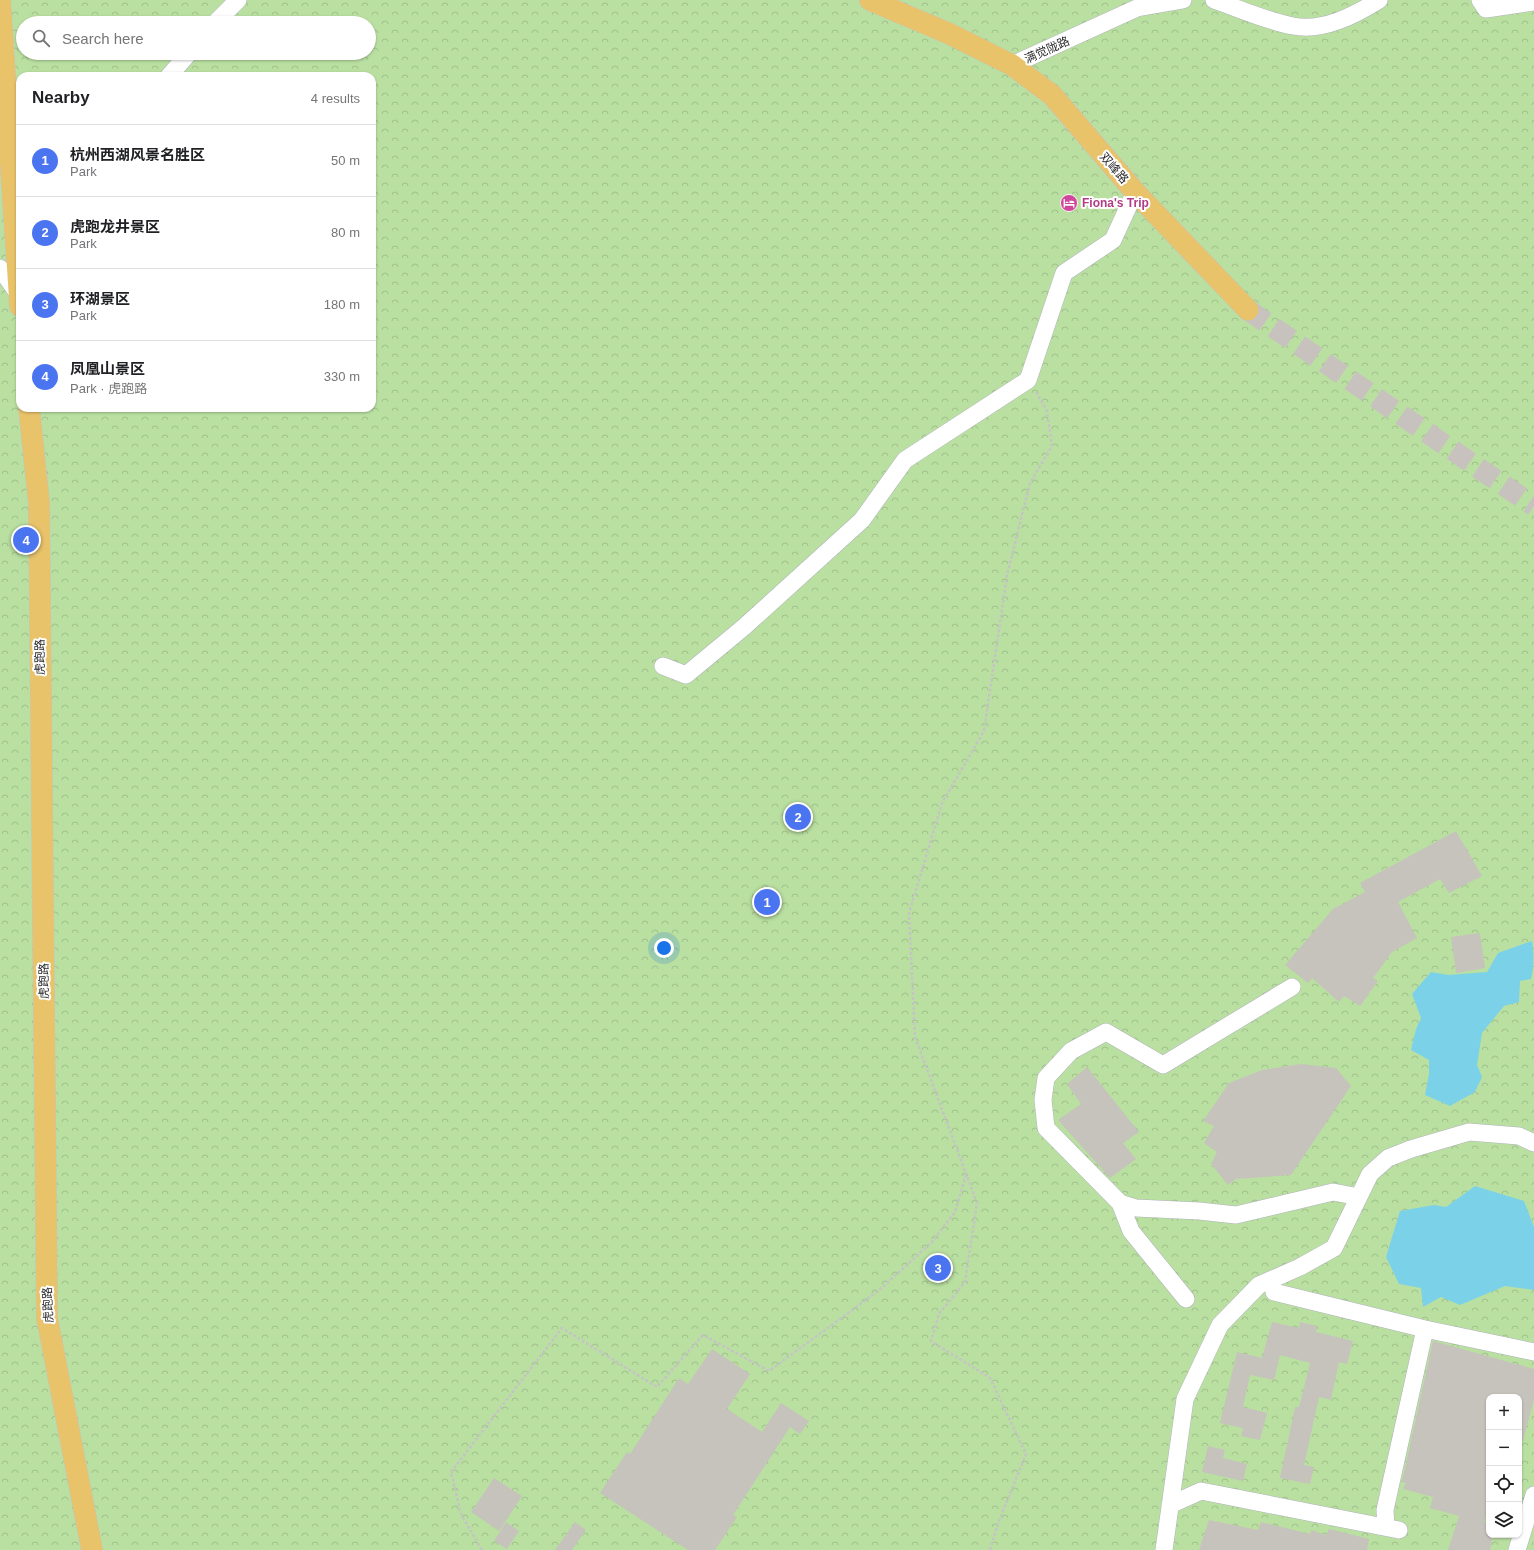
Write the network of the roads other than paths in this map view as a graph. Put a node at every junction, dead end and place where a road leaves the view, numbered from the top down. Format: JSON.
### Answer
{"nodes":[{"id":1,"x":0,"y":0,"type":"edge"},
{"id":2,"x":238,"y":0,"type":"edge"},
{"id":3,"x":870,"y":0,"type":"edge"},
{"id":4,"x":1183,"y":0,"type":"edge"},
{"id":5,"x":1214,"y":0,"type":"edge"},
{"id":6,"x":1379,"y":0,"type":"edge"},
{"id":7,"x":1480,"y":0,"type":"edge"},
{"id":8,"x":1534,"y":2,"type":"edge"},
{"id":9,"x":222,"y":16,"type":"edge"},
{"id":10,"x":183,"y":60,"type":"edge"},
{"id":11,"x":1012,"y":65,"type":"junction"},
{"id":12,"x":172,"y":72,"type":"edge"},
{"id":13,"x":1135,"y":192,"type":"junction"},
{"id":14,"x":16,"y":213,"type":"edge"},
{"id":15,"x":0,"y":268,"type":"edge"},
{"id":16,"x":16,"y":294,"type":"edge"},
{"id":17,"x":1248,"y":310,"type":"tunnel mouth"},
{"id":18,"x":29,"y":412,"type":"edge"},
{"id":19,"x":663,"y":666,"type":"dead end"},
{"id":20,"x":1292,"y":987,"type":"dead end"},
{"id":21,"x":1534,"y":1143,"type":"edge"},
{"id":22,"x":1359,"y":1197,"type":"junction"},
{"id":23,"x":1120,"y":1203,"type":"junction"},
{"id":24,"x":1274,"y":1292,"type":"dead end"},
{"id":25,"x":1186,"y":1299,"type":"dead end"},
{"id":26,"x":1425,"y":1329,"type":"junction"},
{"id":27,"x":1534,"y":1352,"type":"edge"},
{"id":28,"x":1534,"y":1496,"type":"edge"},
{"id":29,"x":1170,"y":1505,"type":"junction"},
{"id":30,"x":92,"y":1550,"type":"edge"},
{"id":31,"x":1164,"y":1550,"type":"edge"},
{"id":32,"x":1518,"y":1550,"type":"edge"}],
"edges":[{"from":1,"to":14,"type":"main road"},
{"from":2,"to":9,"type":"street"},
{"from":3,"to":11,"type":"main road","name":"满觉陇路"},
{"from":4,"to":11,"type":"street","name":"满觉陇路"},
{"from":5,"to":6,"type":"street"},
{"from":7,"to":8,"type":"street"},
{"from":10,"to":12,"type":"street"},
{"from":11,"to":13,"type":"main road","name":"双峰路"},
{"from":13,"to":17,"type":"main road","name":"双峰路"},
{"from":13,"to":19,"type":"street"},
{"from":15,"to":16,"type":"street"},
{"from":18,"to":30,"type":"main road","name":"虎跑路"},
{"from":20,"to":23,"type":"street"},
{"from":21,"to":22,"type":"street"},
{"from":22,"to":23,"type":"street"},
{"from":22,"to":29,"type":"street"},
{"from":23,"to":25,"type":"street"},
{"from":24,"to":26,"type":"street"},
{"from":26,"to":27,"type":"street"},
{"from":26,"to":29,"type":"street"},
{"from":28,"to":32,"type":"street"},
{"from":29,"to":31,"type":"street"}]}
